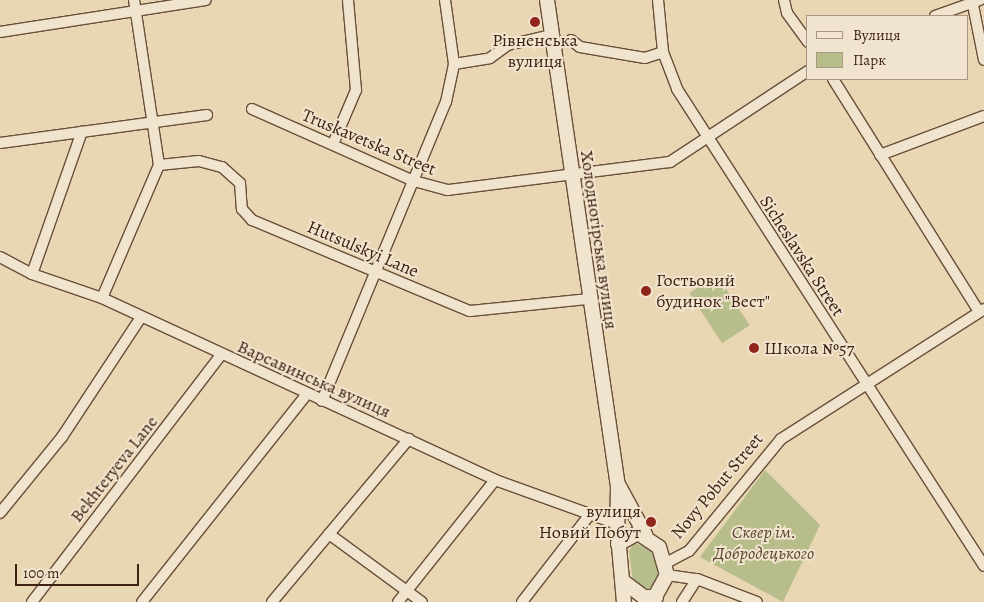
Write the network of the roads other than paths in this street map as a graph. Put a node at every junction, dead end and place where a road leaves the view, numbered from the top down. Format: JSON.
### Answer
{"nodes":[{"id":1,"x":134,"y":0,"type":"edge"},
{"id":2,"x":206,"y":0,"type":"edge"},
{"id":3,"x":348,"y":0,"type":"edge"},
{"id":4,"x":445,"y":0,"type":"edge"},
{"id":5,"x":547,"y":0,"type":"edge"},
{"id":6,"x":658,"y":0,"type":"edge"},
{"id":7,"x":784,"y":0,"type":"edge"},
{"id":8,"x":975,"y":1,"type":"edge"},
{"id":9,"x":135,"y":12,"type":"junction"},
{"id":10,"x":938,"y":15,"type":"edge"},
{"id":11,"x":0,"y":32,"type":"edge"},
{"id":12,"x":552,"y":35,"type":"junction"},
{"id":13,"x":806,"y":39,"type":"edge"},
{"id":14,"x":571,"y":40,"type":"dead end"},
{"id":15,"x":663,"y":52,"type":"junction"},
{"id":16,"x":984,"y":60,"type":"edge"},
{"id":17,"x":454,"y":64,"type":"junction"},
{"id":18,"x":806,"y":72,"type":"edge"},
{"id":19,"x":834,"y":80,"type":"edge"},
{"id":20,"x":252,"y":109,"type":"dead end"},
{"id":21,"x":208,"y":115,"type":"dead end"},
{"id":22,"x":984,"y":116,"type":"edge"},
{"id":23,"x":151,"y":124,"type":"junction"},
{"id":24,"x":82,"y":131,"type":"junction"},
{"id":25,"x":706,"y":137,"type":"junction"},
{"id":26,"x":0,"y":143,"type":"edge"},
{"id":27,"x":332,"y":144,"type":"junction"},
{"id":28,"x":880,"y":155,"type":"junction"},
{"id":29,"x":159,"y":165,"type":"junction"},
{"id":30,"x":570,"y":177,"type":"junction"},
{"id":31,"x":414,"y":181,"type":"junction"},
{"id":32,"x":0,"y":257,"type":"edge"},
{"id":33,"x":372,"y":272,"type":"junction"},
{"id":34,"x":32,"y":274,"type":"junction"},
{"id":35,"x":102,"y":298,"type":"junction"},
{"id":36,"x":589,"y":299,"type":"junction"},
{"id":37,"x":982,"y":311,"type":"edge"},
{"id":38,"x":141,"y":316,"type":"junction"},
{"id":39,"x":221,"y":355,"type":"junction"},
{"id":40,"x":866,"y":384,"type":"junction"},
{"id":41,"x":306,"y":394,"type":"junction"},
{"id":42,"x":322,"y":401,"type":"junction"},
{"id":43,"x":409,"y":439,"type":"junction"},
{"id":44,"x":495,"y":480,"type":"junction"},
{"id":45,"x":618,"y":485,"type":"junction"},
{"id":46,"x":0,"y":513,"type":"edge"},
{"id":47,"x":588,"y":517,"type":"junction"},
{"id":48,"x":617,"y":524,"type":"junction"},
{"id":49,"x":329,"y":534,"type":"junction"},
{"id":50,"x":645,"y":534,"type":"junction"},
{"id":51,"x":618,"y":544,"type":"junction"},
{"id":52,"x":984,"y":566,"type":"edge"},
{"id":53,"x":666,"y":569,"type":"junction"},
{"id":54,"x":697,"y":579,"type":"junction"},
{"id":55,"x":624,"y":582,"type":"junction"},
{"id":56,"x":407,"y":591,"type":"junction"},
{"id":57,"x":657,"y":600,"type":"edge"},
{"id":58,"x":32,"y":602,"type":"edge"},
{"id":59,"x":142,"y":602,"type":"edge"},
{"id":60,"x":272,"y":602,"type":"edge"},
{"id":61,"x":398,"y":602,"type":"edge"},
{"id":62,"x":422,"y":602,"type":"edge"},
{"id":63,"x":522,"y":602,"type":"edge"},
{"id":64,"x":624,"y":602,"type":"edge"},
{"id":65,"x":682,"y":602,"type":"edge"},
{"id":66,"x":757,"y":602,"type":"edge"}],
"edges":[{"from":1,"to":9,"type":"street"},
{"from":2,"to":9,"type":"street"},
{"from":3,"to":27,"type":"street"},
{"from":4,"to":17,"type":"street"},
{"from":5,"to":12,"type":"main road","name":"Холодногірська вулиця"},
{"from":6,"to":15,"type":"street","name":"Sicheslavska Street"},
{"from":7,"to":13,"type":"street"},
{"from":8,"to":10,"type":"street"},
{"from":8,"to":16,"type":"street"},
{"from":9,"to":11,"type":"street"},
{"from":9,"to":23,"type":"street"},
{"from":12,"to":17,"type":"street"},
{"from":12,"to":30,"type":"main road","name":"Холодногірська вулиця"},
{"from":14,"to":15,"type":"street"},
{"from":15,"to":25,"type":"street","name":"Sicheslavska Street"},
{"from":17,"to":31,"type":"street"},
{"from":18,"to":25,"type":"street","name":"Truskavetska Street"},
{"from":19,"to":28,"type":"street"},
{"from":20,"to":27,"type":"street","name":"Truskavetska Street"},
{"from":21,"to":23,"type":"street"},
{"from":22,"to":28,"type":"street"},
{"from":23,"to":24,"type":"street"},
{"from":23,"to":29,"type":"street"},
{"from":24,"to":26,"type":"street"},
{"from":24,"to":34,"type":"street"},
{"from":25,"to":30,"type":"street","name":"Truskavetska Street"},
{"from":25,"to":40,"type":"street","name":"Sicheslavska Street"},
{"from":27,"to":31,"type":"street","name":"Truskavetska Street"},
{"from":28,"to":37,"type":"street"},
{"from":29,"to":33,"type":"street","name":"Hutsulskyi Lane"},
{"from":29,"to":35,"type":"street"},
{"from":30,"to":31,"type":"street","name":"Truskavetska Street"},
{"from":30,"to":36,"type":"main road","name":"Холодногірська вулиця"},
{"from":31,"to":33,"type":"street"},
{"from":32,"to":34,"type":"street","name":"Варсавинська вулиця"},
{"from":33,"to":36,"type":"street","name":"Hutsulskyi Lane"},
{"from":33,"to":42,"type":"street"},
{"from":34,"to":35,"type":"street","name":"Варсавинська вулиця"},
{"from":35,"to":38,"type":"street","name":"Варсавинська вулиця"},
{"from":36,"to":45,"type":"main road","name":"Холодногірська вулиця"},
{"from":37,"to":40,"type":"street","name":"Novy Pobut Street"},
{"from":38,"to":39,"type":"street","name":"Варсавинська вулиця"},
{"from":38,"to":46,"type":"street"},
{"from":39,"to":41,"type":"street","name":"Варсавинська вулиця"},
{"from":39,"to":58,"type":"street","name":"Bekhteryeva Lane"},
{"from":40,"to":52,"type":"street","name":"Sicheslavska Street"},
{"from":40,"to":53,"type":"street","name":"Novy Pobut Street"},
{"from":41,"to":42,"type":"street","name":"Варсавинська вулиця"},
{"from":41,"to":59,"type":"street"},
{"from":42,"to":43,"type":"street","name":"Варсавинська вулиця"},
{"from":43,"to":44,"type":"street","name":"Варсавинська вулиця"},
{"from":43,"to":49,"type":"street"},
{"from":44,"to":47,"type":"street","name":"Варсавинська вулиця"},
{"from":44,"to":56,"type":"street"},
{"from":45,"to":48,"type":"main road","name":"Холодногірська вулиця"},
{"from":45,"to":50,"type":"main road","name":"Холодногірська вулиця"},
{"from":47,"to":48,"type":"street","name":"Варсавинська вулиця"},
{"from":47,"to":63,"type":"street"},
{"from":48,"to":51,"type":"main road","name":"Холодногірська вулиця"},
{"from":49,"to":56,"type":"street"},
{"from":49,"to":60,"type":"street"},
{"from":50,"to":51,"type":"main road"},
{"from":50,"to":53,"type":"main road","name":"Холодногірська вулиця"},
{"from":51,"to":55,"type":"main road","name":"Холодногірська вулиця"},
{"from":53,"to":54,"type":"street"},
{"from":53,"to":57,"type":"main road"},
{"from":54,"to":65,"type":"street"},
{"from":54,"to":66,"type":"street"},
{"from":55,"to":57,"type":"main road"},
{"from":55,"to":64,"type":"main road","name":"Холодногірська вулиця"},
{"from":56,"to":61,"type":"street"},
{"from":56,"to":62,"type":"street"}]}
